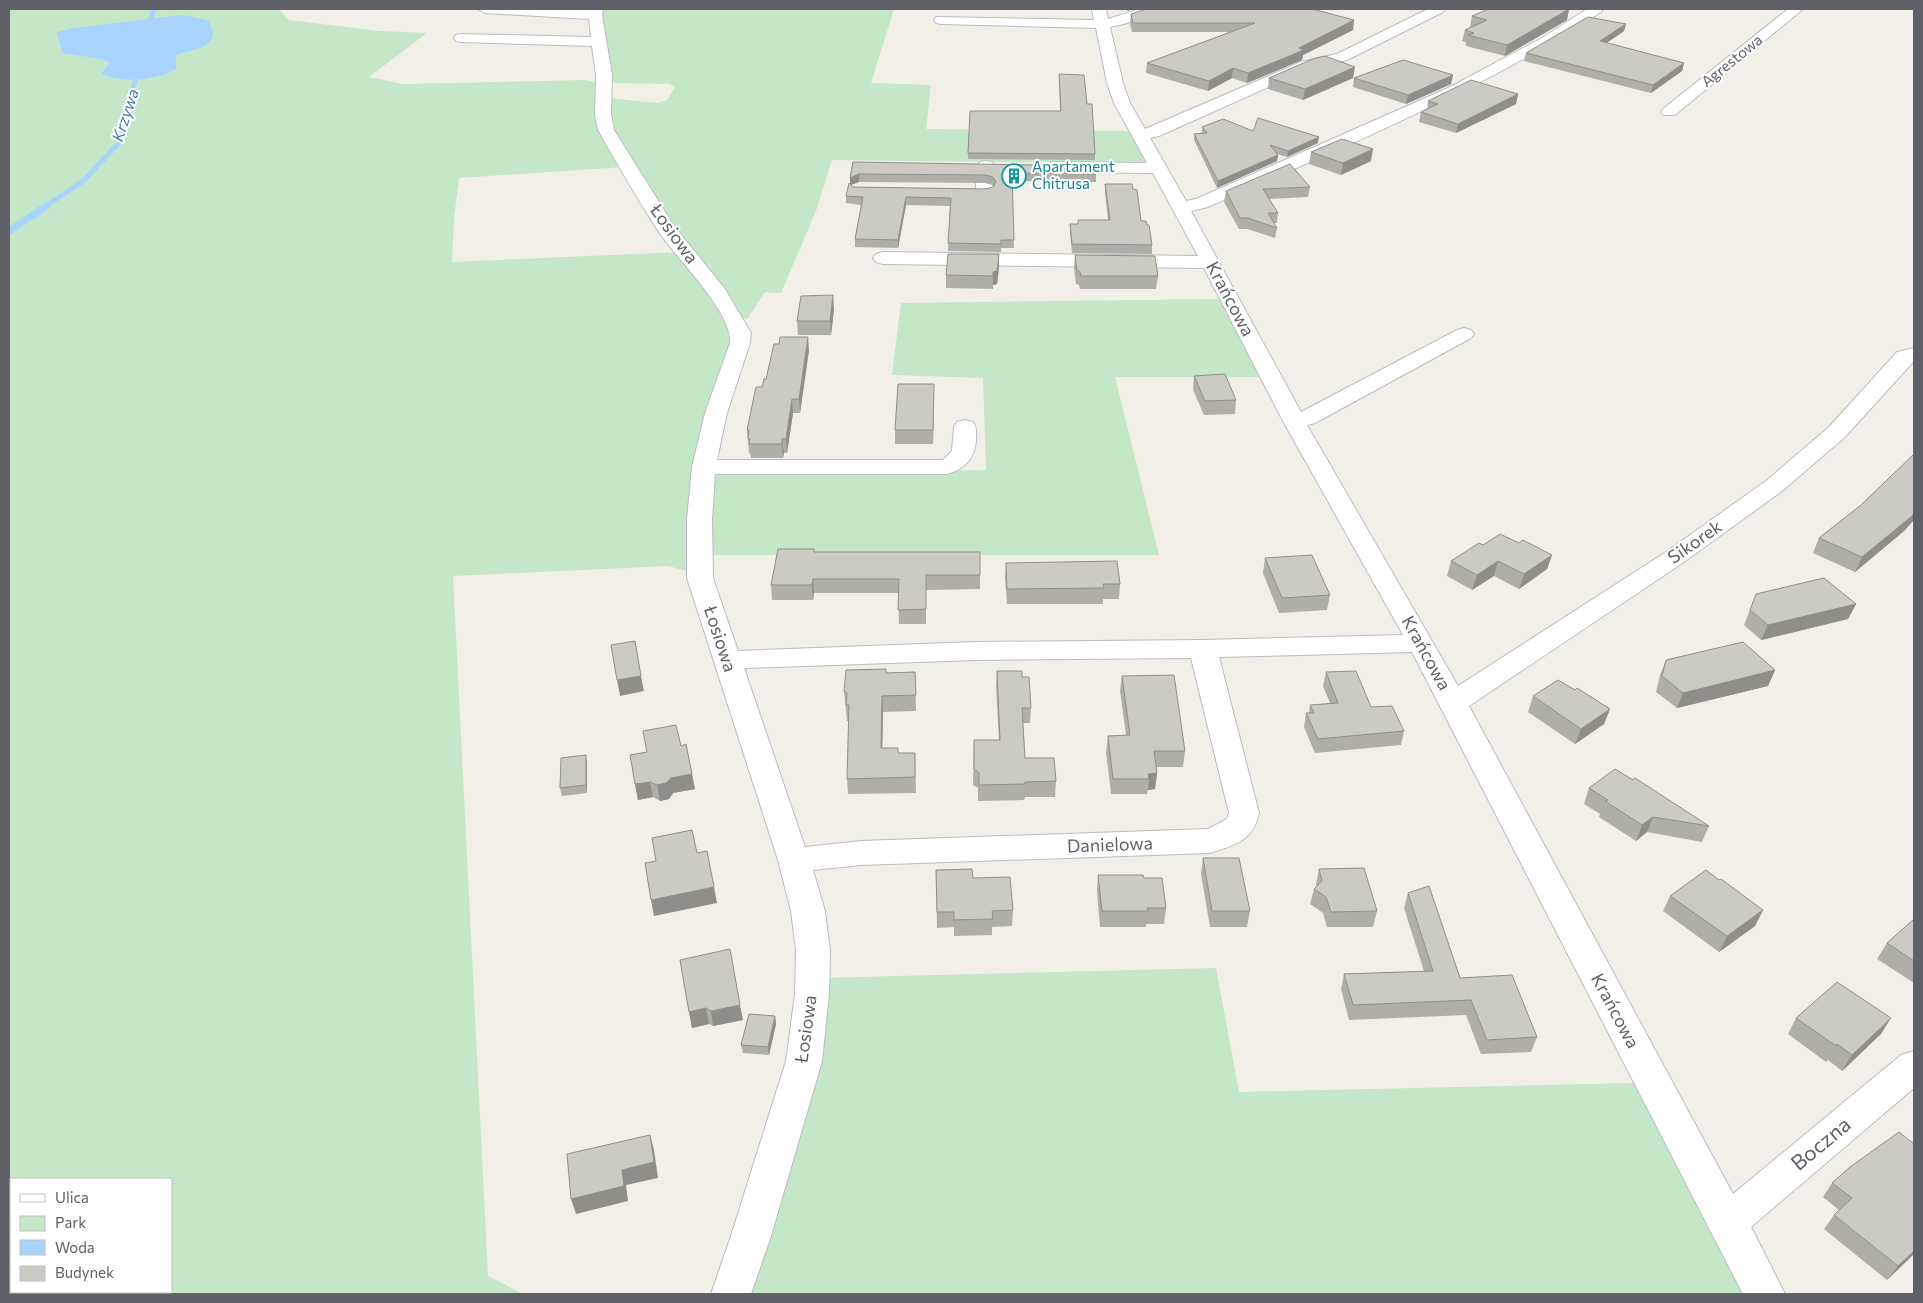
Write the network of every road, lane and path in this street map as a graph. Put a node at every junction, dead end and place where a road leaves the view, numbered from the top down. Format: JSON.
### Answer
{"nodes":[{"id":1,"x":485,"y":9,"type":"edge"},
{"id":2,"x":1152,"y":9,"type":"edge"},
{"id":3,"x":1438,"y":9,"type":"edge"},
{"id":4,"x":1596,"y":9,"type":"edge"},
{"id":5,"x":1796,"y":9,"type":"edge"},
{"id":6,"x":596,"y":12,"type":"edge"},
{"id":7,"x":1100,"y":16,"type":"edge"},
{"id":8,"x":941,"y":20,"type":"dead end"},
{"id":9,"x":461,"y":38,"type":"dead end"},
{"id":10,"x":599,"y":42,"type":"junction"},
{"id":11,"x":1669,"y":112,"type":"dead end"},
{"id":12,"x":1142,"y":135,"type":"junction"},
{"id":13,"x":967,"y":166,"type":"edge"},
{"id":14,"x":986,"y":166,"type":"junction"},
{"id":15,"x":1005,"y":166,"type":"edge"},
{"id":16,"x":1044,"y":166,"type":"edge"},
{"id":17,"x":1159,"y":168,"type":"junction"},
{"id":18,"x":965,"y":190,"type":"edge"},
{"id":19,"x":985,"y":190,"type":"junction"},
{"id":20,"x":1180,"y":208,"type":"junction"},
{"id":21,"x":984,"y":209,"type":"edge"},
{"id":22,"x":883,"y":258,"type":"dead end"},
{"id":23,"x":1211,"y":262,"type":"junction"},
{"id":24,"x":1464,"y":334,"type":"dead end"},
{"id":25,"x":1914,"y":354,"type":"edge"},
{"id":26,"x":1294,"y":421,"type":"junction"},
{"id":27,"x":964,"y":427,"type":"dead end"},
{"id":28,"x":704,"y":467,"type":"junction"},
{"id":29,"x":1421,"y":643,"type":"junction"},
{"id":30,"x":1203,"y":649,"type":"junction"},
{"id":31,"x":727,"y":660,"type":"junction"},
{"id":32,"x":1453,"y":703,"type":"junction"},
{"id":33,"x":794,"y":860,"type":"junction"},
{"id":34,"x":1914,"y":1066,"type":"edge"},
{"id":35,"x":1728,"y":1222,"type":"junction"},
{"id":36,"x":731,"y":1294,"type":"edge"},
{"id":37,"x":1765,"y":1294,"type":"edge"}],
"edges":[{"from":1,"to":6,"type":"street"},
{"from":2,"to":7,"type":"street"},
{"from":3,"to":12,"type":"street"},
{"from":4,"to":20,"type":"street"},
{"from":5,"to":11,"type":"street","name":"Agrestowa"},
{"from":6,"to":10,"type":"street","name":"Łosiowa"},
{"from":7,"to":8,"type":"street"},
{"from":7,"to":12,"type":"street","name":"Krańcowa"},
{"from":9,"to":10,"type":"street"},
{"from":10,"to":28,"type":"street","name":"Łosiowa"},
{"from":12,"to":17,"type":"street","name":"Krańcowa"},
{"from":13,"to":14,"type":"street"},
{"from":14,"to":15,"type":"street"},
{"from":14,"to":19,"type":"street"},
{"from":16,"to":17,"type":"street"},
{"from":17,"to":20,"type":"street","name":"Krańcowa"},
{"from":18,"to":19,"type":"street"},
{"from":19,"to":21,"type":"street"},
{"from":20,"to":23,"type":"street","name":"Krańcowa"},
{"from":22,"to":23,"type":"street"},
{"from":23,"to":26,"type":"street","name":"Krańcowa"},
{"from":24,"to":26,"type":"street"},
{"from":25,"to":32,"type":"street","name":"Sikorek"},
{"from":26,"to":29,"type":"street","name":"Krańcowa"},
{"from":27,"to":28,"type":"street"},
{"from":28,"to":31,"type":"street","name":"Łosiowa"},
{"from":29,"to":30,"type":"street"},
{"from":29,"to":32,"type":"street","name":"Krańcowa"},
{"from":30,"to":31,"type":"street"},
{"from":30,"to":33,"type":"street","name":"Danielowa"},
{"from":31,"to":33,"type":"street","name":"Łosiowa"},
{"from":32,"to":35,"type":"street","name":"Krańcowa"},
{"from":33,"to":36,"type":"street","name":"Łosiowa"},
{"from":34,"to":35,"type":"street","name":"Boczna"},
{"from":35,"to":37,"type":"street","name":"Krańcowa"}]}
